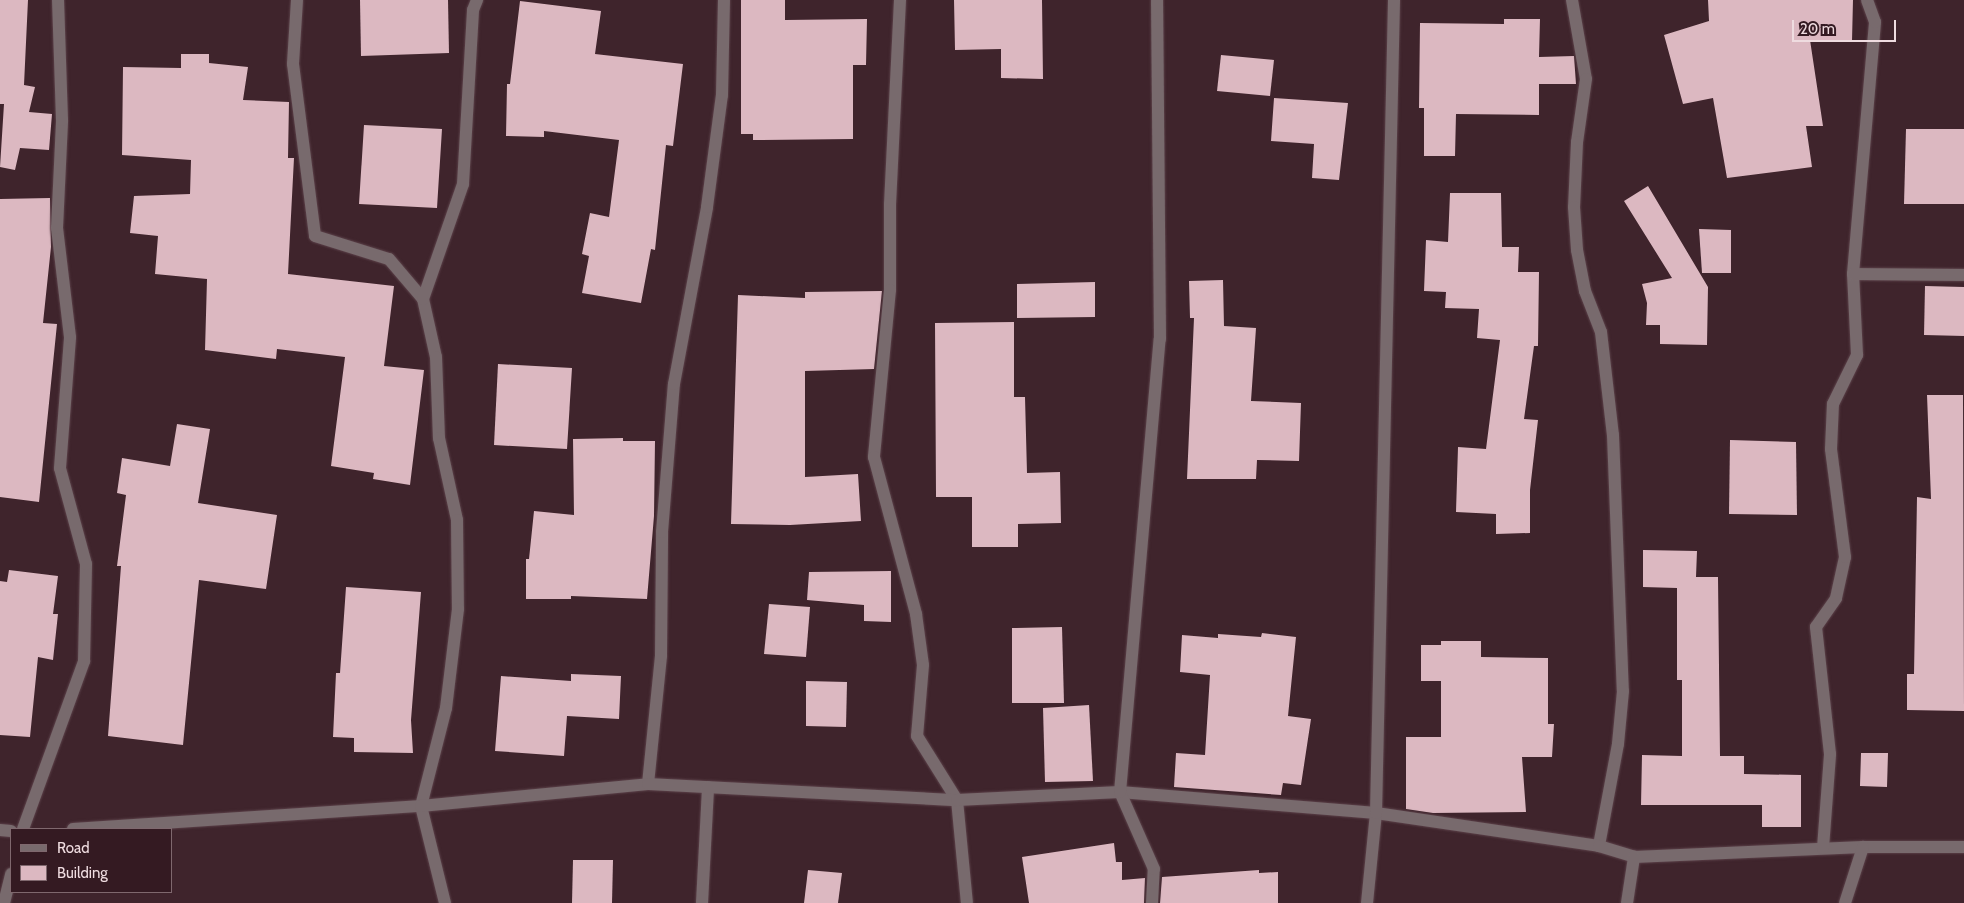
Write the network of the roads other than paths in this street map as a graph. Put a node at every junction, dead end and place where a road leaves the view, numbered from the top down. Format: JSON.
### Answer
{"nodes":[{"id":1,"x":58,"y":0,"type":"edge"},
{"id":2,"x":297,"y":0,"type":"edge"},
{"id":3,"x":477,"y":0,"type":"edge"},
{"id":4,"x":724,"y":0,"type":"edge"},
{"id":5,"x":900,"y":0,"type":"edge"},
{"id":6,"x":1157,"y":0,"type":"edge"},
{"id":7,"x":1394,"y":0,"type":"edge"},
{"id":8,"x":1572,"y":0,"type":"edge"},
{"id":9,"x":1867,"y":0,"type":"edge"},
{"id":10,"x":1853,"y":274,"type":"junction"},
{"id":11,"x":1964,"y":275,"type":"edge"},
{"id":12,"x":423,"y":299,"type":"junction"},
{"id":13,"x":648,"y":784,"type":"junction"},
{"id":14,"x":708,"y":787,"type":"junction"},
{"id":15,"x":1120,"y":792,"type":"junction"},
{"id":16,"x":958,"y":800,"type":"junction"},
{"id":17,"x":421,"y":806,"type":"junction"},
{"id":18,"x":1376,"y":813,"type":"junction"},
{"id":19,"x":23,"y":828,"type":"edge"},
{"id":20,"x":88,"y":828,"type":"edge"},
{"id":21,"x":1599,"y":846,"type":"junction"},
{"id":22,"x":1863,"y":847,"type":"junction"},
{"id":23,"x":1964,"y":847,"type":"edge"},
{"id":24,"x":1823,"y":848,"type":"junction"},
{"id":25,"x":1634,"y":857,"type":"junction"},
{"id":26,"x":10,"y":878,"type":"edge"},
{"id":27,"x":4,"y":903,"type":"edge"},
{"id":28,"x":445,"y":903,"type":"edge"},
{"id":29,"x":702,"y":903,"type":"edge"},
{"id":30,"x":967,"y":903,"type":"edge"},
{"id":31,"x":1152,"y":903,"type":"edge"},
{"id":32,"x":1367,"y":903,"type":"edge"},
{"id":33,"x":1627,"y":903,"type":"edge"},
{"id":34,"x":1844,"y":903,"type":"edge"}],
"edges":[{"from":1,"to":19,"type":"street"},
{"from":2,"to":12,"type":"street"},
{"from":3,"to":12,"type":"street"},
{"from":4,"to":13,"type":"street"},
{"from":5,"to":16,"type":"street"},
{"from":6,"to":15,"type":"street"},
{"from":7,"to":18,"type":"street"},
{"from":8,"to":21,"type":"street"},
{"from":9,"to":10,"type":"street"},
{"from":10,"to":11,"type":"street"},
{"from":10,"to":24,"type":"street"},
{"from":12,"to":17,"type":"street"},
{"from":13,"to":14,"type":"street"},
{"from":13,"to":17,"type":"street"},
{"from":14,"to":16,"type":"street"},
{"from":14,"to":29,"type":"street"},
{"from":15,"to":16,"type":"street"},
{"from":15,"to":18,"type":"street"},
{"from":15,"to":31,"type":"street"},
{"from":16,"to":30,"type":"street"},
{"from":17,"to":20,"type":"street"},
{"from":17,"to":28,"type":"street"},
{"from":18,"to":21,"type":"street"},
{"from":18,"to":32,"type":"street"},
{"from":21,"to":25,"type":"street"},
{"from":22,"to":23,"type":"street"},
{"from":22,"to":24,"type":"street"},
{"from":22,"to":34,"type":"street"},
{"from":24,"to":25,"type":"street"},
{"from":25,"to":33,"type":"street"},
{"from":26,"to":27,"type":"street"}]}
